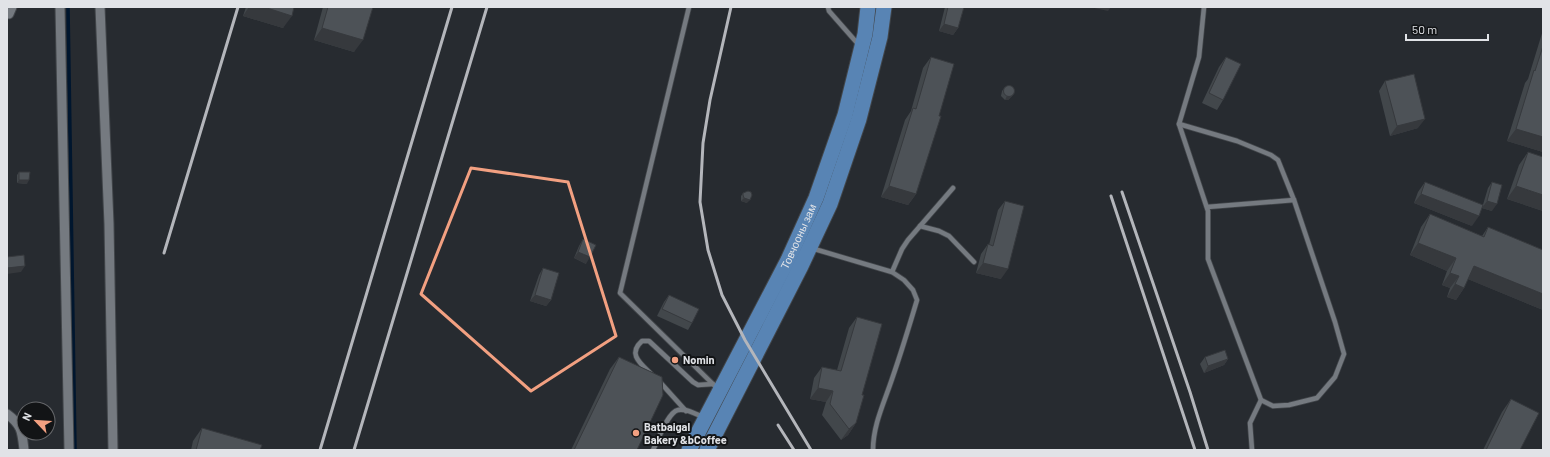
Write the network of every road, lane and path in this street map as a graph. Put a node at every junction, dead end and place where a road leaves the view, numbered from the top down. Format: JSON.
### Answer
{"nodes":[{"id":1,"x":60,"y":7,"type":"edge"},
{"id":2,"x":100,"y":7,"type":"edge"},
{"id":3,"x":689,"y":7,"type":"edge"},
{"id":4,"x":828,"y":7,"type":"edge"},
{"id":5,"x":868,"y":7,"type":"edge"},
{"id":6,"x":884,"y":7,"type":"edge"},
{"id":7,"x":1204,"y":7,"type":"edge"},
{"id":8,"x":862,"y":48,"type":"junction"},
{"id":9,"x":1179,"y":124,"type":"junction"},
{"id":10,"x":953,"y":188,"type":"dead end"},
{"id":11,"x":1294,"y":200,"type":"junction"},
{"id":12,"x":1207,"y":206,"type":"junction"},
{"id":13,"x":920,"y":226,"type":"junction"},
{"id":14,"x":809,"y":248,"type":"junction"},
{"id":15,"x":974,"y":262,"type":"dead end"},
{"id":16,"x":892,"y":272,"type":"junction"},
{"id":17,"x":716,"y":387,"type":"junction"},
{"id":18,"x":1261,"y":400,"type":"junction"},
{"id":19,"x":686,"y":410,"type":"junction"},
{"id":20,"x":7,"y":414,"type":"edge"},
{"id":21,"x":705,"y":418,"type":"junction"},
{"id":22,"x":24,"y":450,"type":"edge"},
{"id":23,"x":69,"y":450,"type":"edge"},
{"id":24,"x":113,"y":450,"type":"edge"},
{"id":25,"x":653,"y":450,"type":"edge"},
{"id":26,"x":689,"y":450,"type":"edge"},
{"id":27,"x":707,"y":450,"type":"edge"},
{"id":28,"x":873,"y":450,"type":"edge"},
{"id":29,"x":1252,"y":450,"type":"edge"}],
"edges":[{"from":1,"to":23,"type":"street"},
{"from":2,"to":24,"type":"street"},
{"from":3,"to":17,"type":"lane"},
{"from":4,"to":8,"type":"lane"},
{"from":5,"to":8,"type":"highway","name":"Товчооны зам"},
{"from":6,"to":14,"type":"highway","name":"Товчооны зам"},
{"from":7,"to":9,"type":"lane"},
{"from":8,"to":17,"type":"highway","name":"Товчооны зам"},
{"from":9,"to":11,"type":"lane"},
{"from":9,"to":12,"type":"lane"},
{"from":10,"to":13,"type":"lane"},
{"from":11,"to":12,"type":"lane"},
{"from":11,"to":18,"type":"lane"},
{"from":12,"to":18,"type":"lane"},
{"from":13,"to":15,"type":"lane"},
{"from":13,"to":16,"type":"lane"},
{"from":14,"to":16,"type":"lane"},
{"from":14,"to":27,"type":"highway","name":"Товчооны зам"},
{"from":16,"to":28,"type":"lane"},
{"from":17,"to":19,"type":"lane"},
{"from":17,"to":21,"type":"highway","name":"Товчооны зам"},
{"from":18,"to":29,"type":"lane"},
{"from":19,"to":21,"type":"lane"},
{"from":19,"to":25,"type":"lane"},
{"from":20,"to":22,"type":"street"},
{"from":21,"to":26,"type":"highway","name":"Товчооны зам"}]}
